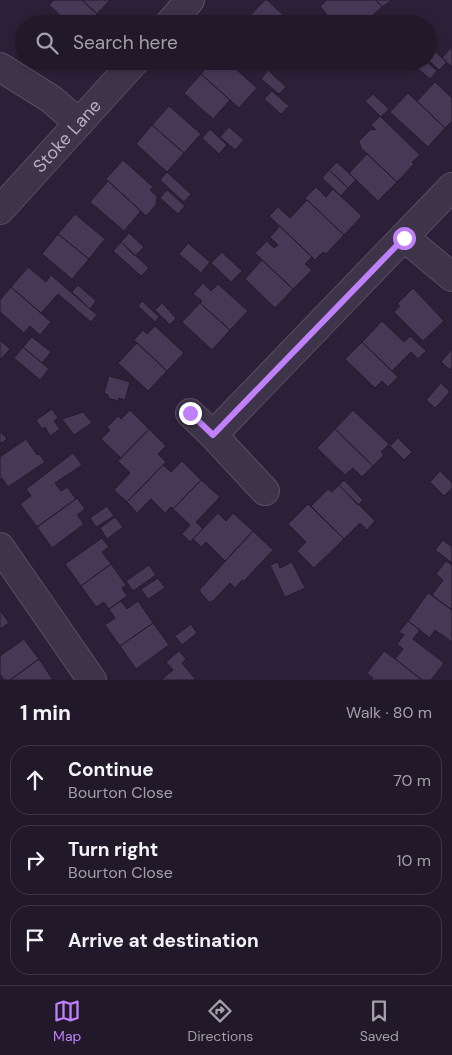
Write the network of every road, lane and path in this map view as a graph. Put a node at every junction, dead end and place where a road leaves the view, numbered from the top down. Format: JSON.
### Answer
{"nodes":[{"id":1,"x":190,"y":0,"type":"edge"},
{"id":2,"x":177,"y":15,"type":"edge"},
{"id":3,"x":0,"y":67,"type":"edge"},
{"id":4,"x":127,"y":70,"type":"edge"},
{"id":5,"x":79,"y":123,"type":"junction"},
{"id":6,"x":452,"y":187,"type":"edge"},
{"id":7,"x":0,"y":210,"type":"edge"},
{"id":8,"x":404,"y":238,"type":"junction"},
{"id":9,"x":452,"y":277,"type":"edge"},
{"id":10,"x":190,"y":413,"type":"dead end"},
{"id":11,"x":213,"y":435,"type":"junction"},
{"id":12,"x":265,"y":492,"type":"dead end"},
{"id":13,"x":0,"y":547,"type":"edge"},
{"id":14,"x":92,"y":680,"type":"edge"}],
"edges":[{"from":1,"to":2,"type":"street"},
{"from":3,"to":5,"type":"street"},
{"from":4,"to":5,"type":"street","name":"Stoke Lane"},
{"from":5,"to":7,"type":"street","name":"Stoke Lane"},
{"from":6,"to":8,"type":"street"},
{"from":8,"to":9,"type":"street"},
{"from":8,"to":11,"type":"street"},
{"from":10,"to":11,"type":"street"},
{"from":11,"to":12,"type":"street"},
{"from":13,"to":14,"type":"street"}]}
